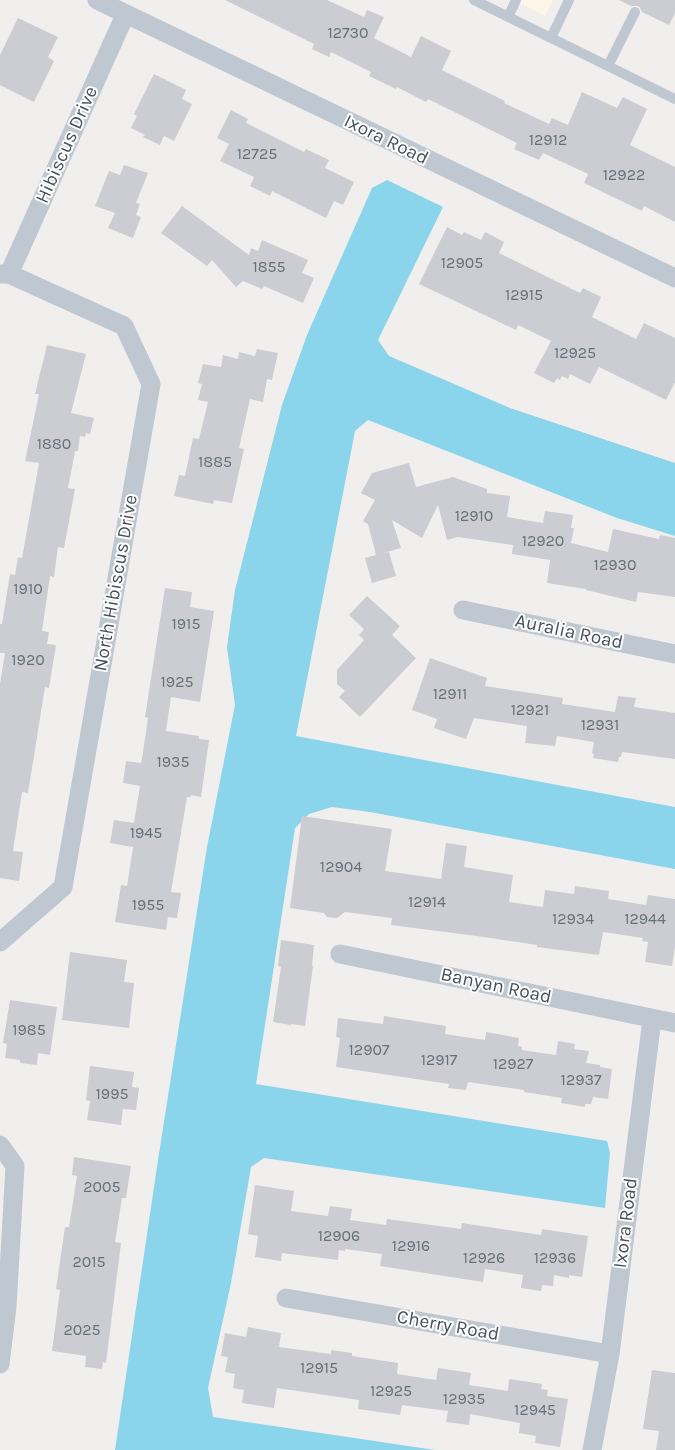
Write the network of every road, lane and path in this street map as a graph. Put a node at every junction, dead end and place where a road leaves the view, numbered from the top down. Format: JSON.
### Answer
{"nodes":[{"id":1,"x":97,"y":0,"type":"edge"},
{"id":2,"x":474,"y":0,"type":"edge"},
{"id":3,"x":516,"y":0,"type":"edge"},
{"id":4,"x":569,"y":0,"type":"edge"},
{"id":5,"x":635,"y":12,"type":"dead end"},
{"id":6,"x":125,"y":15,"type":"junction"},
{"id":7,"x":508,"y":17,"type":"junction"},
{"id":8,"x":550,"y":38,"type":"junction"},
{"id":9,"x":608,"y":66,"type":"junction"},
{"id":10,"x":675,"y":99,"type":"edge"},
{"id":11,"x":5,"y":274,"type":"edge"},
{"id":12,"x":675,"y":278,"type":"edge"},
{"id":13,"x":463,"y":610,"type":"dead end"},
{"id":14,"x":675,"y":654,"type":"edge"},
{"id":15,"x":0,"y":942,"type":"edge"},
{"id":16,"x":340,"y":954,"type":"dead end"},
{"id":17,"x":652,"y":1019,"type":"junction"},
{"id":18,"x":675,"y":1023,"type":"edge"},
{"id":19,"x":0,"y":1145,"type":"edge"},
{"id":20,"x":286,"y":1298,"type":"dead end"},
{"id":21,"x":610,"y":1354,"type":"junction"},
{"id":22,"x":0,"y":1364,"type":"edge"},
{"id":23,"x":592,"y":1450,"type":"edge"}],
"edges":[{"from":1,"to":6,"type":"street","name":"Ixora Road"},
{"from":2,"to":7,"type":"lane"},
{"from":3,"to":7,"type":"lane"},
{"from":4,"to":8,"type":"lane"},
{"from":5,"to":9,"type":"lane"},
{"from":6,"to":11,"type":"street","name":"Hibiscus Drive"},
{"from":6,"to":12,"type":"street","name":"Ixora Road"},
{"from":7,"to":8,"type":"lane"},
{"from":8,"to":9,"type":"lane"},
{"from":9,"to":10,"type":"lane"},
{"from":11,"to":15,"type":"street","name":"North Hibiscus Drive"},
{"from":13,"to":14,"type":"street","name":"Auralia Road"},
{"from":16,"to":17,"type":"street","name":"Banyan Road"},
{"from":17,"to":18,"type":"street"},
{"from":17,"to":21,"type":"street","name":"Ixora Road"},
{"from":19,"to":22,"type":"street"},
{"from":20,"to":21,"type":"street","name":"Cherry Road"},
{"from":21,"to":23,"type":"street","name":"Ixora Road"}]}
